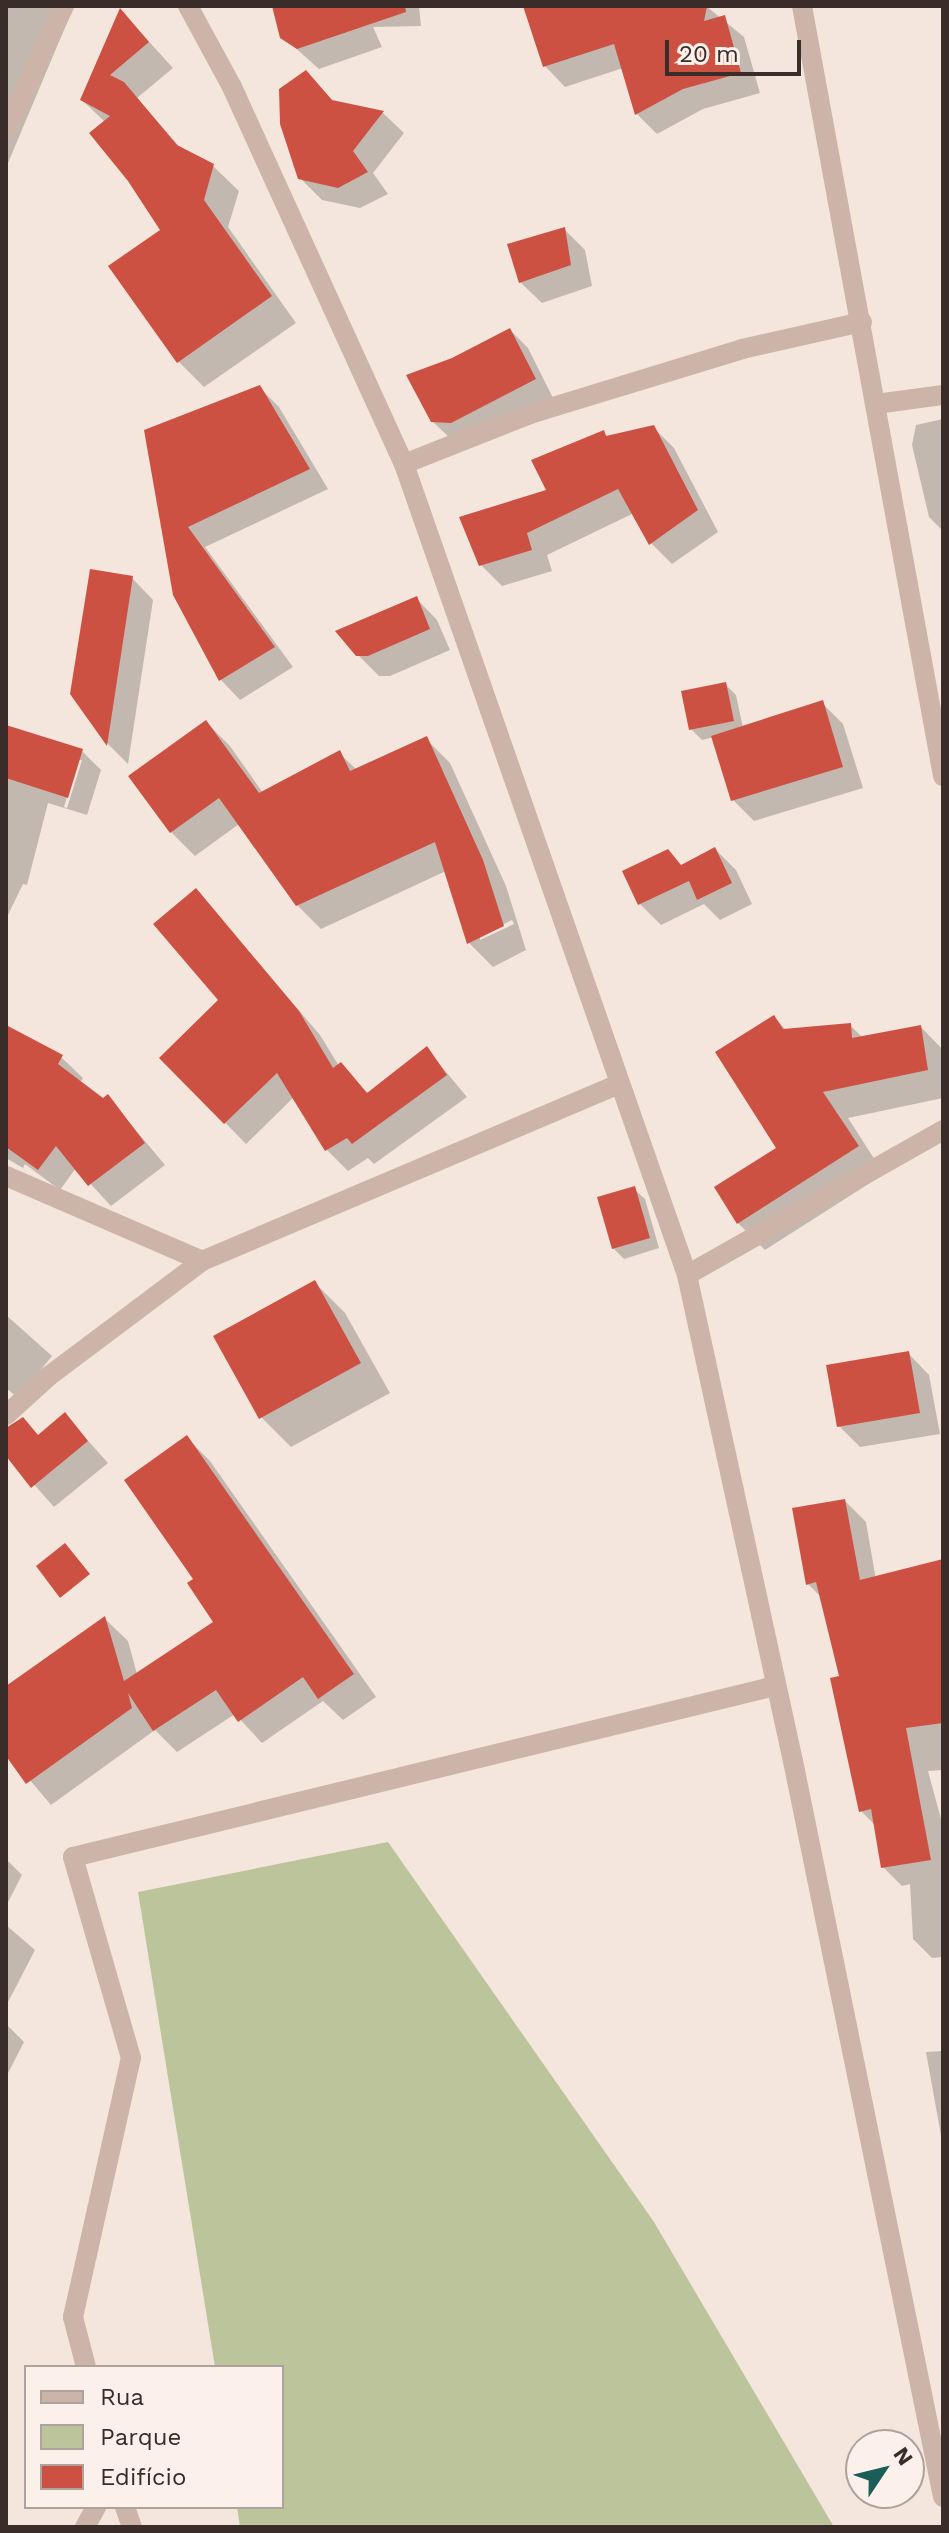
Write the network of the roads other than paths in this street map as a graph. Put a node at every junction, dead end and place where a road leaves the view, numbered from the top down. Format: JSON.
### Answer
{"nodes":[{"id":1,"x":64,"y":6,"type":"edge"},
{"id":2,"x":188,"y":6,"type":"edge"},
{"id":3,"x":802,"y":6,"type":"edge"},
{"id":4,"x":6,"y":131,"type":"edge"},
{"id":5,"x":862,"y":322,"type":"junction"},
{"id":6,"x":943,"y":395,"type":"edge"},
{"id":7,"x":876,"y":404,"type":"junction"},
{"id":8,"x":404,"y":464,"type":"junction"},
{"id":9,"x":943,"y":776,"type":"edge"},
{"id":10,"x":619,"y":1084,"type":"junction"},
{"id":11,"x":943,"y":1130,"type":"edge"},
{"id":12,"x":6,"y":1176,"type":"edge"},
{"id":13,"x":202,"y":1261,"type":"junction"},
{"id":14,"x":687,"y":1275,"type":"junction"},
{"id":15,"x":6,"y":1415,"type":"edge"},
{"id":16,"x":775,"y":1686,"type":"junction"},
{"id":17,"x":85,"y":2365,"type":"edge"},
{"id":18,"x":943,"y":2497,"type":"edge"},
{"id":19,"x":95,"y":2509,"type":"edge"},
{"id":20,"x":85,"y":2527,"type":"edge"}],
"edges":[{"from":1,"to":4,"type":"street"},
{"from":2,"to":8,"type":"street"},
{"from":3,"to":5,"type":"street"},
{"from":5,"to":7,"type":"street"},
{"from":5,"to":8,"type":"street"},
{"from":6,"to":7,"type":"street"},
{"from":7,"to":9,"type":"street"},
{"from":8,"to":10,"type":"street"},
{"from":10,"to":13,"type":"street"},
{"from":10,"to":14,"type":"street"},
{"from":11,"to":14,"type":"street"},
{"from":12,"to":13,"type":"street"},
{"from":13,"to":15,"type":"street"},
{"from":14,"to":16,"type":"street"},
{"from":16,"to":17,"type":"street"},
{"from":16,"to":18,"type":"street"},
{"from":19,"to":20,"type":"street"}]}
